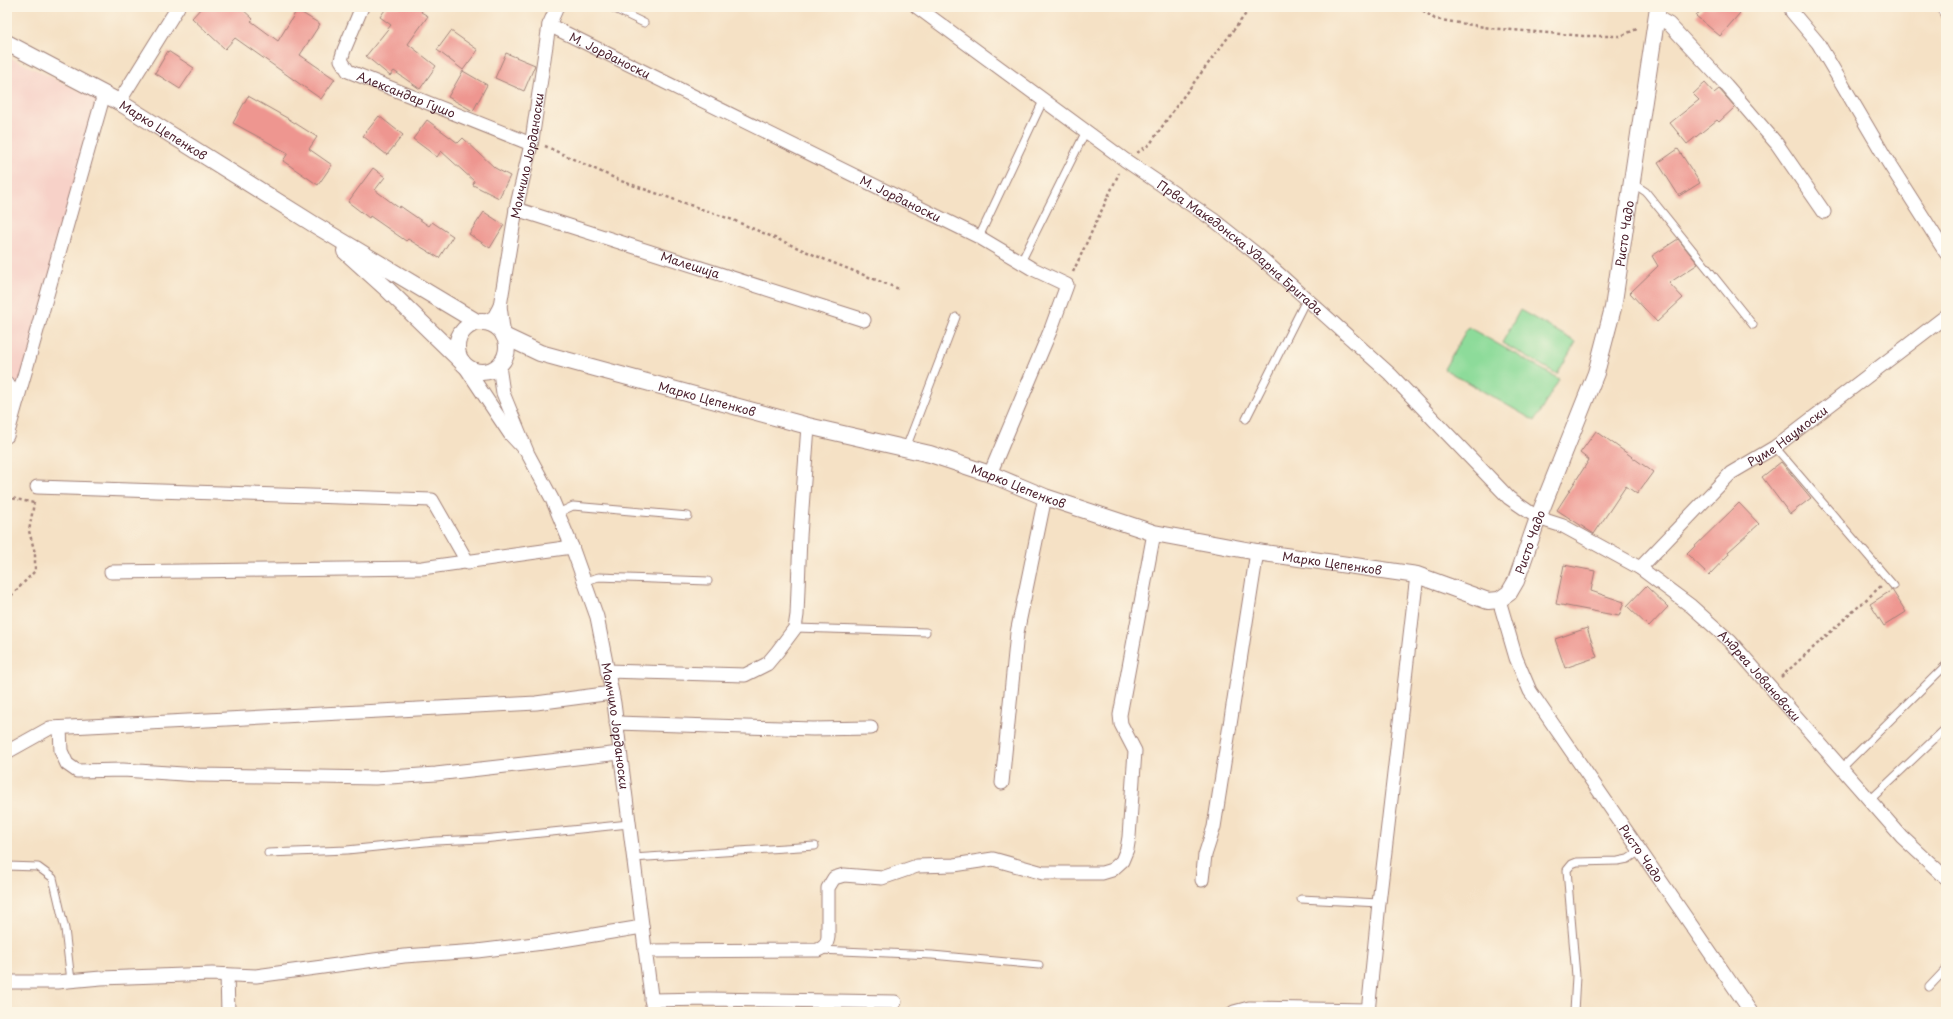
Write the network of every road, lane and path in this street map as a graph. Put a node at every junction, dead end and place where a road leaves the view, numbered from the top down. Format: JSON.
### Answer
{"nodes":[{"id":1,"x":178,"y":7,"type":"edge"},
{"id":2,"x":362,"y":7,"type":"edge"},
{"id":3,"x":557,"y":7,"type":"edge"},
{"id":4,"x":611,"y":7,"type":"edge"},
{"id":5,"x":917,"y":7,"type":"edge"},
{"id":6,"x":1251,"y":7,"type":"edge"},
{"id":7,"x":1418,"y":7,"type":"edge"},
{"id":8,"x":1942,"y":7,"type":"edge"},
{"id":9,"x":1792,"y":12,"type":"dead end"},
{"id":10,"x":1946,"y":12,"type":"edge"},
{"id":11,"x":1656,"y":17,"type":"edge"},
{"id":12,"x":644,"y":23,"type":"dead end"},
{"id":13,"x":549,"y":25,"type":"junction"},
{"id":14,"x":7,"y":42,"type":"edge"},
{"id":15,"x":104,"y":94,"type":"junction"},
{"id":16,"x":1043,"y":101,"type":"junction"},
{"id":17,"x":119,"y":102,"type":"junction"},
{"id":18,"x":1086,"y":131,"type":"junction"},
{"id":19,"x":532,"y":142,"type":"junction"},
{"id":20,"x":1125,"y":160,"type":"junction"},
{"id":21,"x":1630,"y":182,"type":"junction"},
{"id":22,"x":516,"y":209,"type":"junction"},
{"id":23,"x":1824,"y":212,"type":"dead end"},
{"id":24,"x":315,"y":225,"type":"junction"},
{"id":25,"x":979,"y":237,"type":"junction"},
{"id":26,"x":1946,"y":253,"type":"edge"},
{"id":27,"x":1021,"y":262,"type":"junction"},
{"id":28,"x":1067,"y":285,"type":"junction"},
{"id":29,"x":899,"y":289,"type":"dead end"},
{"id":30,"x":1307,"y":298,"type":"junction"},
{"id":31,"x":500,"y":306,"type":"junction"},
{"id":32,"x":1946,"y":316,"type":"edge"},
{"id":33,"x":956,"y":317,"type":"dead end"},
{"id":34,"x":864,"y":320,"type":"dead end"},
{"id":35,"x":481,"y":322,"type":"junction"},
{"id":36,"x":1753,"y":325,"type":"dead end"},
{"id":37,"x":504,"y":336,"type":"junction"},
{"id":38,"x":540,"y":353,"type":"junction"},
{"id":39,"x":462,"y":362,"type":"junction"},
{"id":40,"x":501,"y":363,"type":"junction"},
{"id":41,"x":7,"y":383,"type":"edge"},
{"id":42,"x":18,"y":399,"type":"junction"},
{"id":43,"x":1246,"y":419,"type":"dead end"},
{"id":44,"x":808,"y":426,"type":"junction"},
{"id":45,"x":7,"y":436,"type":"edge"},
{"id":46,"x":1775,"y":447,"type":"junction"},
{"id":47,"x":906,"y":449,"type":"junction"},
{"id":48,"x":528,"y":454,"type":"junction"},
{"id":49,"x":990,"y":474,"type":"junction"},
{"id":50,"x":37,"y":487,"type":"dead end"},
{"id":51,"x":1045,"y":496,"type":"junction"},
{"id":52,"x":34,"y":503,"type":"dead end"},
{"id":53,"x":558,"y":513,"type":"junction"},
{"id":54,"x":688,"y":516,"type":"dead end"},
{"id":55,"x":1538,"y":518,"type":"junction"},
{"id":56,"x":1154,"y":533,"type":"junction"},
{"id":57,"x":572,"y":547,"type":"junction"},
{"id":58,"x":1257,"y":552,"type":"junction"},
{"id":59,"x":468,"y":562,"type":"junction"},
{"id":60,"x":1640,"y":568,"type":"junction"},
{"id":61,"x":111,"y":572,"type":"dead end"},
{"id":62,"x":1417,"y":575,"type":"junction"},
{"id":63,"x":1888,"y":579,"type":"junction"},
{"id":64,"x":584,"y":581,"type":"junction"},
{"id":65,"x":708,"y":581,"type":"dead end"},
{"id":66,"x":1894,"y":586,"type":"dead end"},
{"id":67,"x":7,"y":600,"type":"edge"},
{"id":68,"x":1499,"y":600,"type":"junction"},
{"id":69,"x":795,"y":628,"type":"junction"},
{"id":70,"x":926,"y":632,"type":"dead end"},
{"id":71,"x":1946,"y":665,"type":"edge"},
{"id":72,"x":607,"y":671,"type":"junction"},
{"id":73,"x":1770,"y":687,"type":"junction"},
{"id":74,"x":612,"y":693,"type":"junction"},
{"id":75,"x":616,"y":723,"type":"junction"},
{"id":76,"x":60,"y":728,"type":"junction"},
{"id":77,"x":871,"y":728,"type":"dead end"},
{"id":78,"x":1946,"y":728,"type":"edge"},
{"id":79,"x":7,"y":752,"type":"edge"},
{"id":80,"x":620,"y":753,"type":"junction"},
{"id":81,"x":1842,"y":768,"type":"junction"},
{"id":82,"x":1002,"y":783,"type":"dead end"},
{"id":83,"x":1870,"y":800,"type":"junction"},
{"id":84,"x":629,"y":824,"type":"junction"},
{"id":85,"x":815,"y":846,"type":"dead end"},
{"id":86,"x":1640,"y":851,"type":"junction"},
{"id":87,"x":268,"y":853,"type":"dead end"},
{"id":88,"x":633,"y":858,"type":"junction"},
{"id":89,"x":7,"y":866,"type":"edge"},
{"id":90,"x":1946,"y":878,"type":"edge"},
{"id":91,"x":1202,"y":880,"type":"dead end"},
{"id":92,"x":1301,"y":899,"type":"dead end"},
{"id":93,"x":1379,"y":903,"type":"junction"},
{"id":94,"x":642,"y":927,"type":"junction"},
{"id":95,"x":818,"y":950,"type":"junction"},
{"id":96,"x":645,"y":951,"type":"junction"},
{"id":97,"x":1039,"y":965,"type":"dead end"},
{"id":98,"x":1946,"y":969,"type":"edge"},
{"id":99,"x":227,"y":975,"type":"junction"},
{"id":100,"x":71,"y":981,"type":"junction"},
{"id":101,"x":7,"y":982,"type":"edge"},
{"id":102,"x":1929,"y":987,"type":"dead end"},
{"id":103,"x":895,"y":1002,"type":"dead end"},
{"id":104,"x":651,"y":1009,"type":"edge"},
{"id":105,"x":1368,"y":1011,"type":"edge"},
{"id":106,"x":228,"y":1012,"type":"edge"},
{"id":107,"x":1234,"y":1012,"type":"edge"},
{"id":108,"x":1574,"y":1012,"type":"edge"},
{"id":109,"x":1751,"y":1012,"type":"edge"}],
"edges":[{"from":1,"to":17,"type":"street"},
{"from":2,"to":19,"type":"street","name":"Александар Гушо"},
{"from":3,"to":13,"type":"street","name":"Момчило Јорданоски"},
{"from":4,"to":12,"type":"lane"},
{"from":5,"to":16,"type":"street","name":"Прва Македонска Ударна Бригада"},
{"from":6,"to":20,"type":"path"},
{"from":7,"to":11,"type":"path"},
{"from":8,"to":10,"type":"street"},
{"from":9,"to":26,"type":"street"},
{"from":11,"to":21,"type":"street","name":"Ристо Чадо"},
{"from":11,"to":23,"type":"street"},
{"from":13,"to":19,"type":"street","name":"Момчило Јорданоски"},
{"from":13,"to":25,"type":"street","name":"М. Јорданоски"},
{"from":14,"to":15,"type":"street","name":"Марко Цепенков"},
{"from":15,"to":17,"type":"street","name":"Марко Цепенков"},
{"from":15,"to":42,"type":"street"},
{"from":16,"to":18,"type":"street","name":"Прва Македонска Ударна Бригада"},
{"from":16,"to":25,"type":"lane"},
{"from":17,"to":24,"type":"street","name":"Марко Цепенков"},
{"from":18,"to":20,"type":"street","name":"Прва Македонска Ударна Бригада"},
{"from":18,"to":27,"type":"lane"},
{"from":19,"to":22,"type":"street","name":"Момчило Јорданоски"},
{"from":19,"to":29,"type":"path"},
{"from":20,"to":28,"type":"path"},
{"from":20,"to":30,"type":"street","name":"Прва Македонска Ударна Бригада"},
{"from":21,"to":36,"type":"lane"},
{"from":21,"to":55,"type":"street","name":"Ристо Чадо"},
{"from":22,"to":31,"type":"street","name":"Момчило Јорданоски"},
{"from":22,"to":34,"type":"street","name":"Малешија"},
{"from":24,"to":35,"type":"street"},
{"from":24,"to":39,"type":"street"},
{"from":25,"to":27,"type":"street","name":"М. Јорданоски"},
{"from":27,"to":28,"type":"street","name":"М. Јорданоски"},
{"from":28,"to":49,"type":"street"},
{"from":30,"to":43,"type":"lane"},
{"from":30,"to":55,"type":"street","name":"Прва Македонска Ударна Бригада"},
{"from":31,"to":35,"type":"street"},
{"from":31,"to":37,"type":"street"},
{"from":32,"to":46,"type":"street","name":"Руме Наумоски"},
{"from":33,"to":47,"type":"lane"},
{"from":35,"to":37,"type":"street"},
{"from":35,"to":39,"type":"street"},
{"from":37,"to":38,"type":"street"},
{"from":37,"to":40,"type":"street"},
{"from":38,"to":40,"type":"street"},
{"from":38,"to":44,"type":"street","name":"Марко Цепенков"},
{"from":39,"to":40,"type":"street"},
{"from":39,"to":48,"type":"street"},
{"from":40,"to":48,"type":"street"},
{"from":41,"to":42,"type":"street"},
{"from":42,"to":45,"type":"street"},
{"from":44,"to":47,"type":"street","name":"Марко Цепенков"},
{"from":44,"to":69,"type":"street"},
{"from":46,"to":60,"type":"street","name":"Руме Наумоски"},
{"from":46,"to":63,"type":"lane"},
{"from":47,"to":49,"type":"street","name":"Марко Цепенков"},
{"from":48,"to":53,"type":"street","name":"Момчило Јорданоски"},
{"from":49,"to":51,"type":"street","name":"Марко Цепенков"},
{"from":50,"to":59,"type":"street"},
{"from":51,"to":56,"type":"street","name":"Марко Цепенков"},
{"from":51,"to":82,"type":"street"},
{"from":52,"to":67,"type":"path"},
{"from":53,"to":54,"type":"lane"},
{"from":53,"to":57,"type":"street","name":"Момчило Јорданоски"},
{"from":55,"to":60,"type":"street","name":"Андреа Јовановски"},
{"from":55,"to":68,"type":"street","name":"Ристо Чадо"},
{"from":56,"to":58,"type":"street","name":"Марко Цепенков"},
{"from":56,"to":95,"type":"street"},
{"from":57,"to":59,"type":"street"},
{"from":57,"to":64,"type":"street","name":"Момчило Јорданоски"},
{"from":58,"to":62,"type":"street","name":"Марко Цепенков"},
{"from":58,"to":91,"type":"street"},
{"from":59,"to":61,"type":"street"},
{"from":60,"to":73,"type":"street","name":"Андреа Јовановски"},
{"from":62,"to":68,"type":"street","name":"Марко Цепенков"},
{"from":62,"to":93,"type":"street"},
{"from":63,"to":66,"type":"lane"},
{"from":63,"to":73,"type":"path"},
{"from":64,"to":65,"type":"lane"},
{"from":64,"to":72,"type":"street","name":"Момчило Јорданоски"},
{"from":68,"to":86,"type":"street","name":"Ристо Чадо"},
{"from":69,"to":70,"type":"lane"},
{"from":69,"to":72,"type":"street"},
{"from":71,"to":81,"type":"lane"},
{"from":72,"to":74,"type":"street","name":"Момчило Јорданоски"},
{"from":73,"to":81,"type":"street","name":"Андреа Јовановски"},
{"from":74,"to":75,"type":"street","name":"Момчило Јорданоски"},
{"from":74,"to":76,"type":"street"},
{"from":75,"to":77,"type":"street"},
{"from":75,"to":80,"type":"street","name":"Момчило Јорданоски"},
{"from":76,"to":79,"type":"street"},
{"from":76,"to":80,"type":"street"},
{"from":78,"to":83,"type":"lane"},
{"from":80,"to":84,"type":"street","name":"Момчило Јорданоски"},
{"from":81,"to":83,"type":"street","name":"Андреа Јовановски"},
{"from":83,"to":90,"type":"street","name":"Андреа Јовановски"},
{"from":84,"to":87,"type":"lane"},
{"from":84,"to":88,"type":"street","name":"Момчило Јорданоски"},
{"from":85,"to":88,"type":"lane"},
{"from":86,"to":108,"type":"lane"},
{"from":86,"to":109,"type":"street","name":"Ристо Чадо"},
{"from":88,"to":94,"type":"street","name":"Момчило Јорданоски"},
{"from":89,"to":100,"type":"lane"},
{"from":92,"to":93,"type":"lane"},
{"from":93,"to":105,"type":"street"},
{"from":94,"to":96,"type":"street","name":"Момчило Јорданоски"},
{"from":94,"to":99,"type":"street"},
{"from":95,"to":96,"type":"street"},
{"from":95,"to":97,"type":"lane"},
{"from":96,"to":104,"type":"street","name":"Момчило Јорданоски"},
{"from":98,"to":102,"type":"lane"},
{"from":99,"to":100,"type":"street"},
{"from":99,"to":106,"type":"street"},
{"from":100,"to":101,"type":"street"},
{"from":103,"to":104,"type":"street"},
{"from":105,"to":107,"type":"street"}]}
